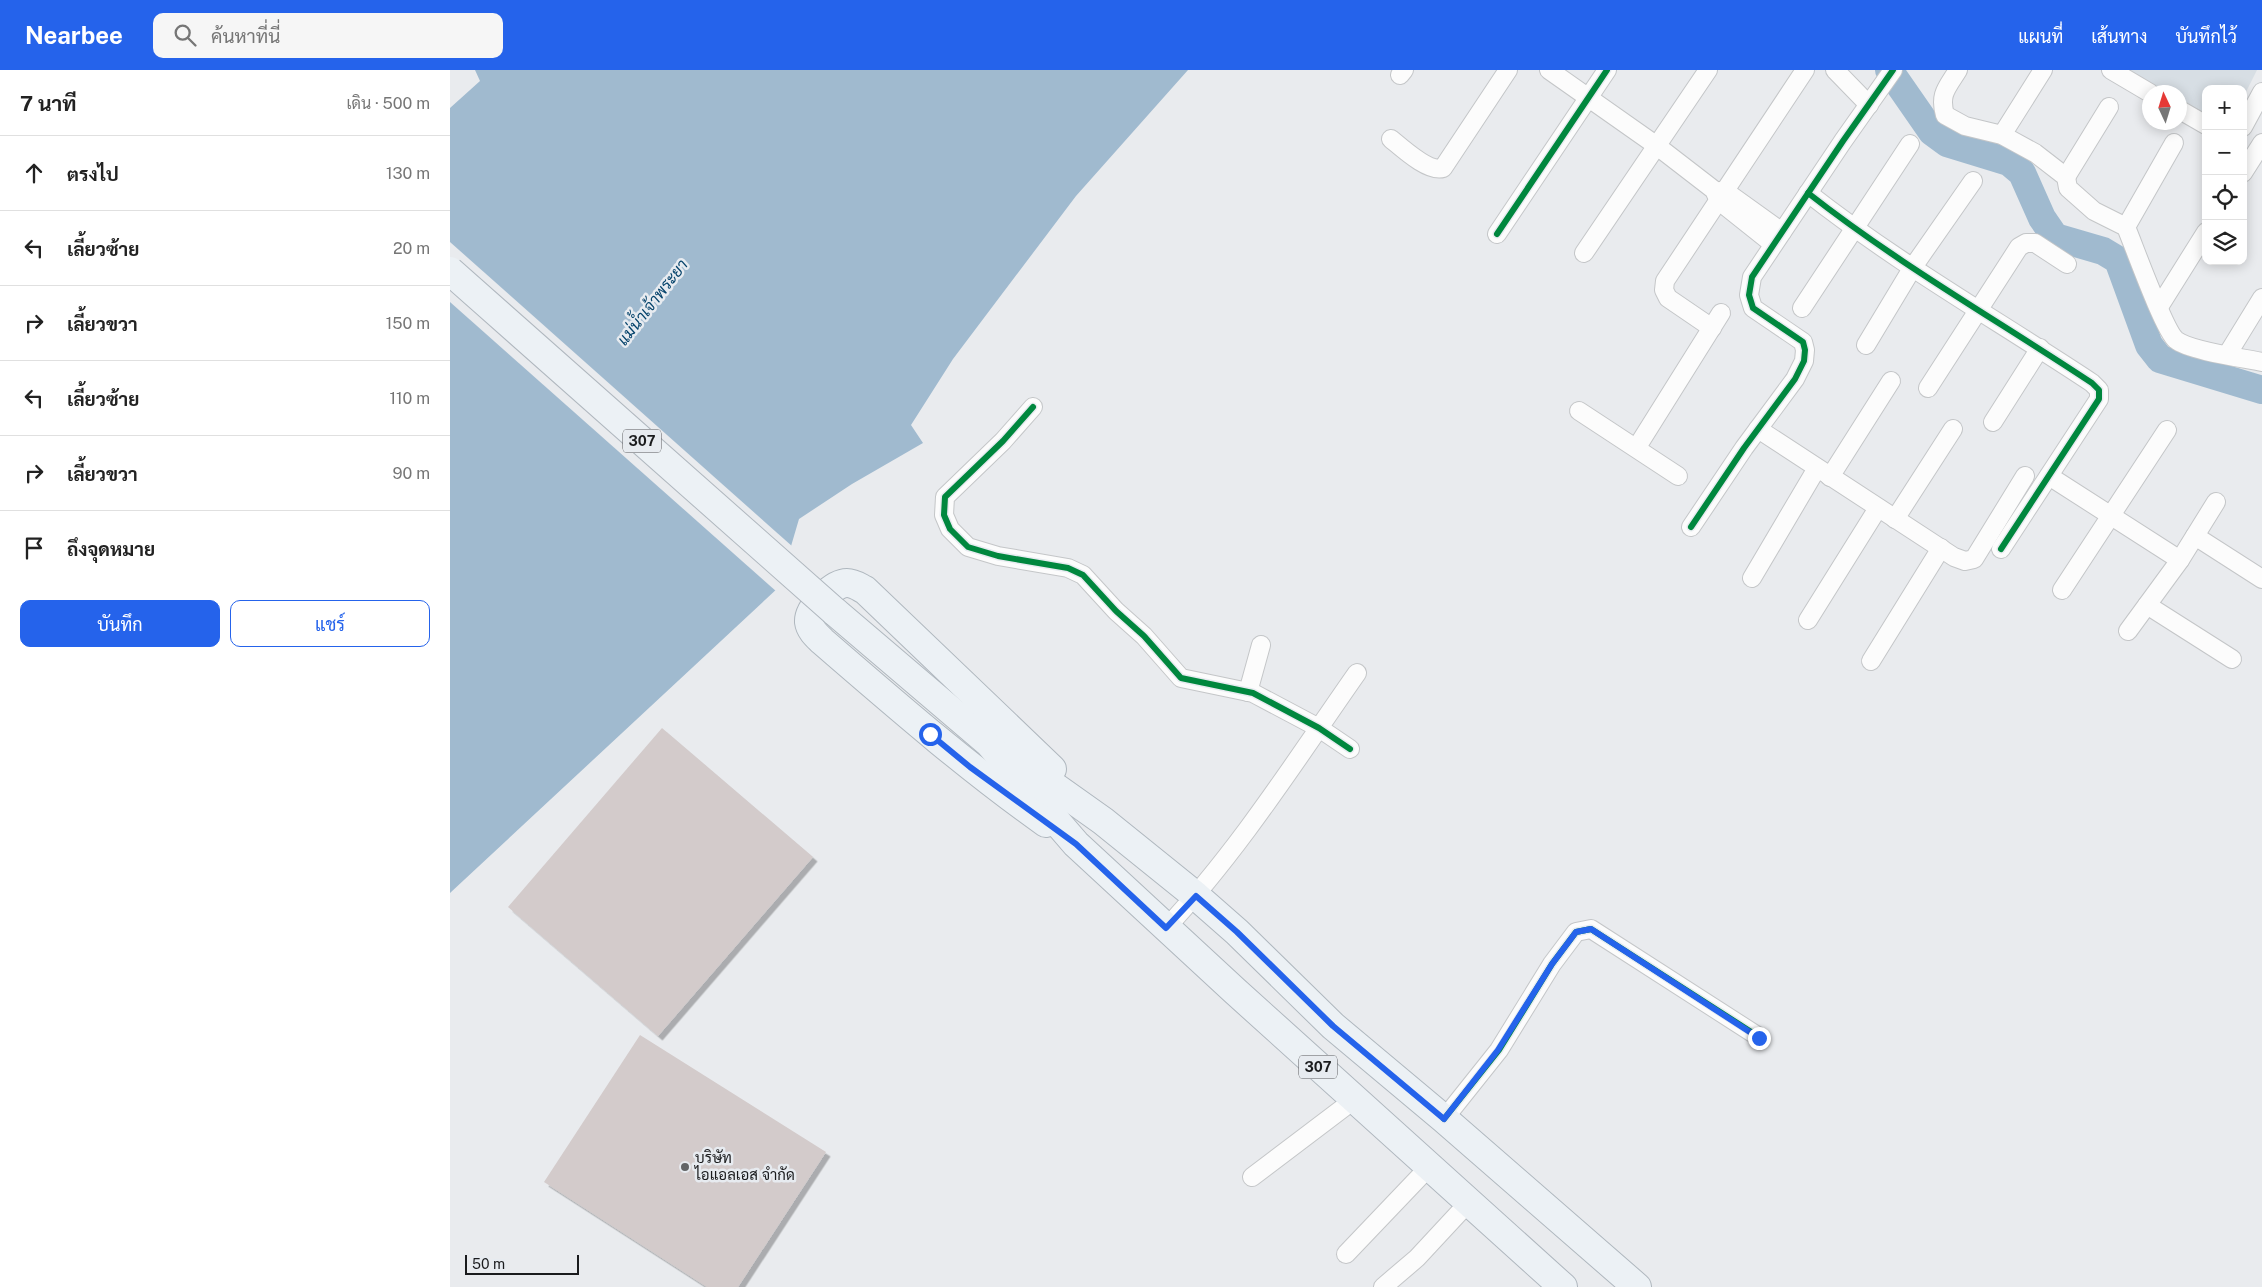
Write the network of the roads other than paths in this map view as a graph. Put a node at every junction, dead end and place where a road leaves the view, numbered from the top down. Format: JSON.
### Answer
{"nodes":[{"id":1,"x":1508,"y":70,"type":"edge"},
{"id":2,"x":1549,"y":70,"type":"edge"},
{"id":3,"x":1607,"y":70,"type":"edge"},
{"id":4,"x":1708,"y":70,"type":"edge"},
{"id":5,"x":1805,"y":70,"type":"edge"},
{"id":6,"x":1835,"y":70,"type":"edge"},
{"id":7,"x":1893,"y":70,"type":"edge"},
{"id":8,"x":1958,"y":70,"type":"edge"},
{"id":9,"x":2043,"y":70,"type":"edge"},
{"id":10,"x":2111,"y":70,"type":"edge"},
{"id":11,"x":2142,"y":88,"type":"edge"},
{"id":12,"x":2262,"y":92,"type":"edge"},
{"id":13,"x":1588,"y":98,"type":"junction"},
{"id":14,"x":1871,"y":102,"type":"junction"},
{"id":15,"x":2108,"y":107,"type":"dead end"},
{"id":16,"x":2187,"y":114,"type":"edge"},
{"id":17,"x":2247,"y":120,"type":"edge"},
{"id":18,"x":2202,"y":123,"type":"edge"},
{"id":19,"x":2002,"y":136,"type":"junction"},
{"id":20,"x":1391,"y":139,"type":"dead end"},
{"id":21,"x":2174,"y":143,"type":"dead end"},
{"id":22,"x":2262,"y":143,"type":"edge"},
{"id":23,"x":1910,"y":144,"type":"dead end"},
{"id":24,"x":1657,"y":146,"type":"junction"},
{"id":25,"x":2247,"y":167,"type":"edge"},
{"id":26,"x":2066,"y":177,"type":"junction"},
{"id":27,"x":1973,"y":182,"type":"dead end"},
{"id":28,"x":1808,"y":193,"type":"junction"},
{"id":29,"x":1719,"y":194,"type":"junction"},
{"id":30,"x":2126,"y":227,"type":"junction"},
{"id":31,"x":1854,"y":229,"type":"junction"},
{"id":32,"x":1497,"y":234,"type":"dead end"},
{"id":33,"x":1778,"y":238,"type":"junction"},
{"id":34,"x":2202,"y":238,"type":"edge"},
{"id":35,"x":1584,"y":253,"type":"dead end"},
{"id":36,"x":2066,"y":264,"type":"dead end"},
{"id":37,"x":1913,"y":267,"type":"junction"},
{"id":38,"x":450,"y":271,"type":"edge"},
{"id":39,"x":2262,"y":298,"type":"edge"},
{"id":40,"x":2159,"y":307,"type":"junction"},
{"id":41,"x":1802,"y":308,"type":"dead end"},
{"id":42,"x":1978,"y":308,"type":"junction"},
{"id":43,"x":1866,"y":345,"type":"dead end"},
{"id":44,"x":2040,"y":348,"type":"junction"},
{"id":45,"x":2227,"y":355,"type":"junction"},
{"id":46,"x":2262,"y":362,"type":"edge"},
{"id":47,"x":1891,"y":381,"type":"dead end"},
{"id":48,"x":1928,"y":388,"type":"dead end"},
{"id":49,"x":1033,"y":407,"type":"dead end"},
{"id":50,"x":1579,"y":411,"type":"dead end"},
{"id":51,"x":1993,"y":422,"type":"dead end"},
{"id":52,"x":1758,"y":429,"type":"junction"},
{"id":53,"x":1953,"y":429,"type":"dead end"},
{"id":54,"x":2167,"y":430,"type":"dead end"},
{"id":55,"x":1637,"y":447,"type":"junction"},
{"id":56,"x":1823,"y":472,"type":"junction"},
{"id":57,"x":1678,"y":476,"type":"dead end"},
{"id":58,"x":2026,"y":476,"type":"dead end"},
{"id":59,"x":2049,"y":476,"type":"junction"},
{"id":60,"x":2216,"y":502,"type":"dead end"},
{"id":61,"x":1878,"y":508,"type":"junction"},
{"id":62,"x":2111,"y":516,"type":"junction"},
{"id":63,"x":1895,"y":519,"type":"junction"},
{"id":64,"x":1691,"y":527,"type":"dead end"},
{"id":65,"x":2195,"y":536,"type":"junction"},
{"id":66,"x":1941,"y":548,"type":"junction"},
{"id":67,"x":2001,"y":549,"type":"dead end"},
{"id":68,"x":2180,"y":560,"type":"junction"},
{"id":69,"x":1752,"y":578,"type":"dead end"},
{"id":70,"x":2262,"y":579,"type":"edge"},
{"id":71,"x":2062,"y":590,"type":"dead end"},
{"id":72,"x":2147,"y":605,"type":"junction"},
{"id":73,"x":1808,"y":620,"type":"dead end"},
{"id":74,"x":2128,"y":631,"type":"dead end"},
{"id":75,"x":1261,"y":645,"type":"dead end"},
{"id":76,"x":2232,"y":659,"type":"dead end"},
{"id":77,"x":1871,"y":661,"type":"dead end"},
{"id":78,"x":1357,"y":673,"type":"dead end"},
{"id":79,"x":1248,"y":692,"type":"junction"},
{"id":80,"x":1319,"y":728,"type":"junction"},
{"id":81,"x":989,"y":743,"type":"junction"},
{"id":82,"x":1350,"y":748,"type":"dead end"},
{"id":83,"x":1103,"y":821,"type":"junction"},
{"id":84,"x":1076,"y":844,"type":"junction"},
{"id":85,"x":1196,"y":896,"type":"junction"},
{"id":86,"x":1166,"y":928,"type":"junction"},
{"id":87,"x":1759,"y":1038,"type":"dead end"},
{"id":88,"x":1354,"y":1099,"type":"junction"},
{"id":89,"x":1444,"y":1119,"type":"junction"},
{"id":90,"x":1429,"y":1167,"type":"junction"},
{"id":91,"x":1252,"y":1177,"type":"dead end"},
{"id":92,"x":1469,"y":1202,"type":"junction"},
{"id":93,"x":1346,"y":1254,"type":"dead end"},
{"id":94,"x":1383,"y":1287,"type":"edge"},
{"id":95,"x":1563,"y":1287,"type":"edge"},
{"id":96,"x":1637,"y":1287,"type":"edge"}],
"edges":[{"from":1,"to":20,"type":"street"},
{"from":2,"to":13,"type":"street"},
{"from":3,"to":13,"type":"street"},
{"from":4,"to":24,"type":"street"},
{"from":5,"to":29,"type":"street"},
{"from":6,"to":14,"type":"street"},
{"from":7,"to":14,"type":"street"},
{"from":8,"to":19,"type":"street"},
{"from":9,"to":19,"type":"street"},
{"from":10,"to":11,"type":"street"},
{"from":12,"to":17,"type":"street"},
{"from":13,"to":24,"type":"street"},
{"from":13,"to":32,"type":"street"},
{"from":14,"to":28,"type":"street"},
{"from":15,"to":26,"type":"street"},
{"from":16,"to":18,"type":"street"},
{"from":19,"to":26,"type":"street"},
{"from":21,"to":30,"type":"street"},
{"from":22,"to":25,"type":"street"},
{"from":23,"to":31,"type":"street"},
{"from":24,"to":29,"type":"street"},
{"from":24,"to":35,"type":"street"},
{"from":26,"to":30,"type":"street"},
{"from":27,"to":37,"type":"street"},
{"from":28,"to":31,"type":"street"},
{"from":28,"to":33,"type":"street"},
{"from":29,"to":33,"type":"street"},
{"from":29,"to":55,"type":"street"},
{"from":30,"to":40,"type":"street"},
{"from":31,"to":37,"type":"street"},
{"from":31,"to":41,"type":"street"},
{"from":33,"to":52,"type":"street"},
{"from":34,"to":40,"type":"street"},
{"from":36,"to":42,"type":"street"},
{"from":37,"to":42,"type":"street"},
{"from":37,"to":43,"type":"street"},
{"from":38,"to":81,"type":"main road","number":"307","bridge":true},
{"from":39,"to":45,"type":"street"},
{"from":40,"to":45,"type":"street"},
{"from":42,"to":44,"type":"street"},
{"from":42,"to":48,"type":"street"},
{"from":44,"to":51,"type":"street"},
{"from":44,"to":59,"type":"street"},
{"from":45,"to":46,"type":"street"},
{"from":47,"to":56,"type":"street"},
{"from":49,"to":79,"type":"street"},
{"from":50,"to":55,"type":"street"},
{"from":52,"to":56,"type":"street"},
{"from":52,"to":64,"type":"street"},
{"from":53,"to":63,"type":"street"},
{"from":54,"to":62,"type":"street"},
{"from":55,"to":57,"type":"street"},
{"from":56,"to":61,"type":"street"},
{"from":56,"to":69,"type":"street"},
{"from":58,"to":66,"type":"street"},
{"from":59,"to":62,"type":"street"},
{"from":59,"to":67,"type":"street"},
{"from":60,"to":65,"type":"street"},
{"from":61,"to":63,"type":"street"},
{"from":61,"to":73,"type":"street"},
{"from":62,"to":68,"type":"street"},
{"from":62,"to":71,"type":"street"},
{"from":63,"to":66,"type":"street"},
{"from":65,"to":68,"type":"street"},
{"from":65,"to":70,"type":"street"},
{"from":66,"to":77,"type":"street"},
{"from":68,"to":72,"type":"street"},
{"from":72,"to":74,"type":"street"},
{"from":72,"to":76,"type":"street"},
{"from":75,"to":79,"type":"street"},
{"from":78,"to":80,"type":"street"},
{"from":79,"to":80,"type":"street"},
{"from":80,"to":82,"type":"street"},
{"from":80,"to":85,"type":"street"},
{"from":81,"to":83,"type":"main road","number":"307"},
{"from":81,"to":84,"type":"main road","number":"307"},
{"from":83,"to":84,"type":"main road"},
{"from":83,"to":85,"type":"main road","number":"307"},
{"from":84,"to":86,"type":"main road","number":"307"},
{"from":85,"to":86,"type":"street"},
{"from":85,"to":89,"type":"main road","number":"307"},
{"from":86,"to":88,"type":"main road","number":"307"},
{"from":87,"to":89,"type":"street"},
{"from":88,"to":90,"type":"main road","number":"307"},
{"from":88,"to":91,"type":"street"},
{"from":89,"to":96,"type":"main road","number":"307"},
{"from":90,"to":92,"type":"main road","number":"307"},
{"from":90,"to":93,"type":"street"},
{"from":92,"to":94,"type":"street"},
{"from":92,"to":95,"type":"main road","number":"307"}]}
